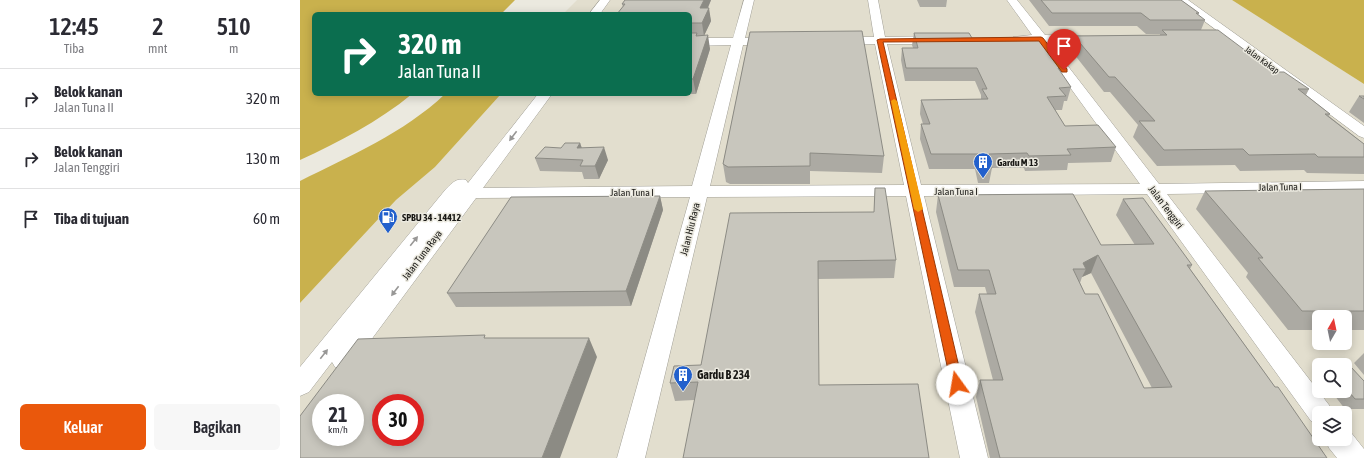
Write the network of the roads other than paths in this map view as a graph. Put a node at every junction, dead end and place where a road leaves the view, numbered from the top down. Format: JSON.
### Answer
{"nodes":[{"id":1,"x":749,"y":0,"type":"edge"},
{"id":2,"x":873,"y":0,"type":"edge"},
{"id":3,"x":1012,"y":0,"type":"edge"},
{"id":4,"x":1181,"y":0,"type":"edge"},
{"id":5,"x":1111,"y":38,"type":"edge"},
{"id":6,"x":1211,"y":38,"type":"edge"},
{"id":7,"x":1232,"y":38,"type":"junction"},
{"id":8,"x":1003,"y":39,"type":"edge"},
{"id":9,"x":1041,"y":39,"type":"junction"},
{"id":10,"x":880,"y":40,"type":"junction"},
{"id":11,"x":949,"y":40,"type":"edge"},
{"id":12,"x":786,"y":41,"type":"edge"},
{"id":13,"x":825,"y":41,"type":"edge"},
{"id":14,"x":692,"y":42,"type":"edge"},
{"id":15,"x":738,"y":42,"type":"junction"},
{"id":16,"x":531,"y":96,"type":"edge"},
{"id":17,"x":543,"y":96,"type":"edge"},
{"id":18,"x":524,"y":112,"type":"junction"},
{"id":19,"x":1364,"y":133,"type":"edge"},
{"id":20,"x":1364,"y":186,"type":"edge"},
{"id":21,"x":1153,"y":189,"type":"junction"},
{"id":22,"x":914,"y":191,"type":"junction"},
{"id":23,"x":699,"y":192,"type":"junction"},
{"id":24,"x":460,"y":193,"type":"junction"},
{"id":25,"x":307,"y":391,"type":"edge"},
{"id":26,"x":1315,"y":406,"type":"edge"},
{"id":27,"x":1345,"y":446,"type":"edge"},
{"id":28,"x":630,"y":458,"type":"edge"},
{"id":29,"x":974,"y":458,"type":"edge"},
{"id":30,"x":1354,"y":458,"type":"edge"}],
"edges":[{"from":1,"to":15,"type":"street","name":"Jalan Hiu Raya"},
{"from":2,"to":10,"type":"street"},
{"from":3,"to":9,"type":"street","name":"Jalan Tenggiri"},
{"from":4,"to":7,"type":"street","name":"Jalan Kakap"},
{"from":5,"to":9,"type":"street"},
{"from":6,"to":7,"type":"street"},
{"from":7,"to":19,"type":"street","name":"Jalan Kakap"},
{"from":8,"to":9,"type":"street"},
{"from":9,"to":21,"type":"street","name":"Jalan Tenggiri"},
{"from":10,"to":11,"type":"street"},
{"from":10,"to":13,"type":"street"},
{"from":10,"to":22,"type":"street"},
{"from":12,"to":15,"type":"street"},
{"from":14,"to":15,"type":"street"},
{"from":15,"to":23,"type":"street","name":"Jalan Hiu Raya"},
{"from":16,"to":18,"type":"street","name":"Jalan Tuna Raya"},
{"from":17,"to":18,"type":"street","name":"Jalan Tuna Raya"},
{"from":18,"to":24,"type":"street","name":"Jalan Tuna Raya"},
{"from":20,"to":21,"type":"street","name":"Jalan Tuna I"},
{"from":21,"to":22,"type":"street","name":"Jalan Tuna I"},
{"from":21,"to":26,"type":"street","name":"Jalan Tenggiri"},
{"from":22,"to":23,"type":"street","name":"Jalan Tuna I"},
{"from":22,"to":29,"type":"street"},
{"from":23,"to":24,"type":"street","name":"Jalan Tuna I"},
{"from":23,"to":28,"type":"street","name":"Jalan Hiu Raya"},
{"from":24,"to":25,"type":"street","name":"Jalan Tuna Raya"},
{"from":27,"to":30,"type":"street"}]}
